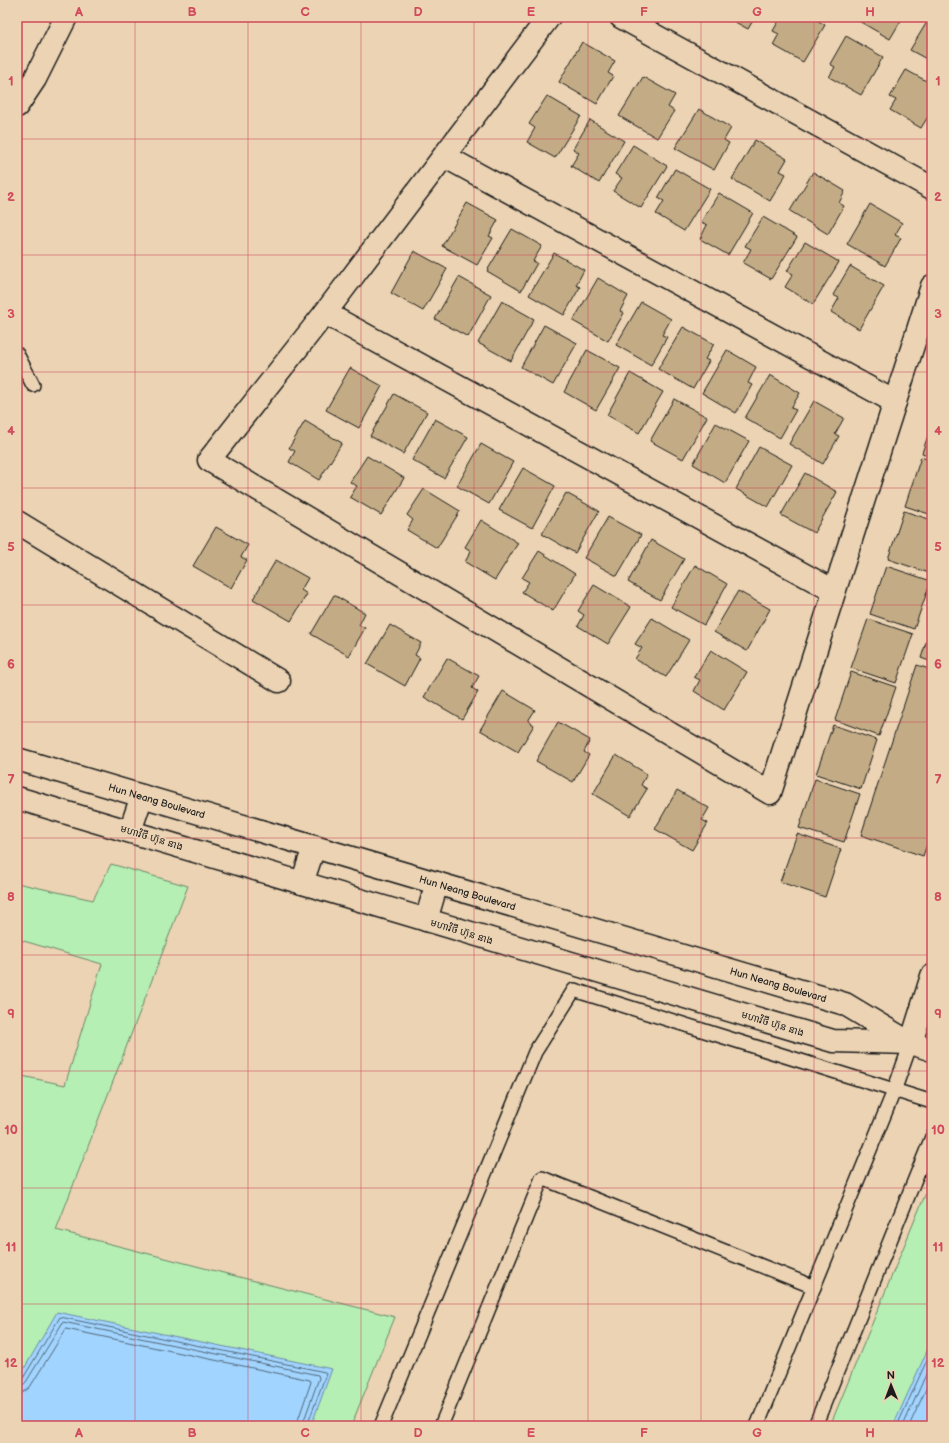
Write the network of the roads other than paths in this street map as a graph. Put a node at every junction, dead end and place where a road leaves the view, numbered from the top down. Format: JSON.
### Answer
{"nodes":[{"id":1,"x":66,"y":17,"type":"edge"},
{"id":2,"x":549,"y":17,"type":"edge"},
{"id":3,"x":621,"y":17,"type":"edge"},
{"id":4,"x":17,"y":106,"type":"edge"},
{"id":5,"x":444,"y":156,"type":"junction"},
{"id":6,"x":932,"y":188,"type":"edge"},
{"id":7,"x":932,"y":286,"type":"edge"},
{"id":8,"x":325,"y":312,"type":"junction"},
{"id":9,"x":17,"y":354,"type":"edge"},
{"id":10,"x":33,"y":385,"type":"dead end"},
{"id":11,"x":895,"y":402,"type":"junction"},
{"id":12,"x":17,"y":522,"type":"edge"},
{"id":13,"x":834,"y":591,"type":"junction"},
{"id":14,"x":279,"y":681,"type":"dead end"},
{"id":15,"x":17,"y":759,"type":"edge"},
{"id":16,"x":142,"y":796,"type":"junction"},
{"id":17,"x":17,"y":798,"type":"edge"},
{"id":18,"x":130,"y":831,"type":"junction"},
{"id":19,"x":314,"y":847,"type":"junction"},
{"id":20,"x":302,"y":883,"type":"junction"},
{"id":21,"x":437,"y":883,"type":"junction"},
{"id":22,"x":426,"y":920,"type":"junction"},
{"id":23,"x":932,"y":976,"type":"edge"},
{"id":24,"x":911,"y":1043,"type":"junction"},
{"id":25,"x":932,"y":1050,"type":"edge"},
{"id":26,"x":894,"y":1091,"type":"junction"},
{"id":27,"x":932,"y":1102,"type":"edge"},
{"id":28,"x":932,"y":1137,"type":"edge"},
{"id":29,"x":814,"y":1287,"type":"junction"},
{"id":30,"x":381,"y":1426,"type":"edge"},
{"id":31,"x":442,"y":1426,"type":"edge"},
{"id":32,"x":757,"y":1426,"type":"edge"},
{"id":33,"x":815,"y":1426,"type":"edge"}],
"edges":[{"from":1,"to":4,"type":"street"},
{"from":2,"to":5,"type":"street"},
{"from":3,"to":6,"type":"street"},
{"from":5,"to":8,"type":"street"},
{"from":5,"to":11,"type":"street"},
{"from":7,"to":11,"type":"street"},
{"from":8,"to":13,"type":"street"},
{"from":8,"to":13,"type":"street"},
{"from":9,"to":10,"type":"lane"},
{"from":11,"to":13,"type":"street"},
{"from":12,"to":14,"type":"street"},
{"from":15,"to":16,"type":"street","name":"Hun Neang Boulevard"},
{"from":16,"to":18,"type":"street"},
{"from":16,"to":19,"type":"street","name":"Hun Neang Boulevard"},
{"from":17,"to":18,"type":"street","name":"មហាវិថី ហ៊ុន នាង"},
{"from":18,"to":20,"type":"street","name":"មហាវិថី ហ៊ុន នាង"},
{"from":19,"to":20,"type":"street"},
{"from":19,"to":21,"type":"street","name":"Hun Neang Boulevard"},
{"from":20,"to":22,"type":"street","name":"មហាវិថី ហ៊ុន នាង"},
{"from":21,"to":22,"type":"street"},
{"from":21,"to":24,"type":"street","name":"Hun Neang Boulevard"},
{"from":22,"to":24,"type":"street","name":"មហាវិថី ហ៊ុន នាង"},
{"from":23,"to":24,"type":"street"},
{"from":24,"to":25,"type":"street","name":"មហាវិថី ហ៊ុន នាង"},
{"from":24,"to":26,"type":"lane"},
{"from":26,"to":27,"type":"lane"},
{"from":26,"to":29,"type":"lane"},
{"from":26,"to":30,"type":"lane"},
{"from":28,"to":33,"type":"lane"},
{"from":29,"to":31,"type":"lane"},
{"from":29,"to":32,"type":"lane"}]}
